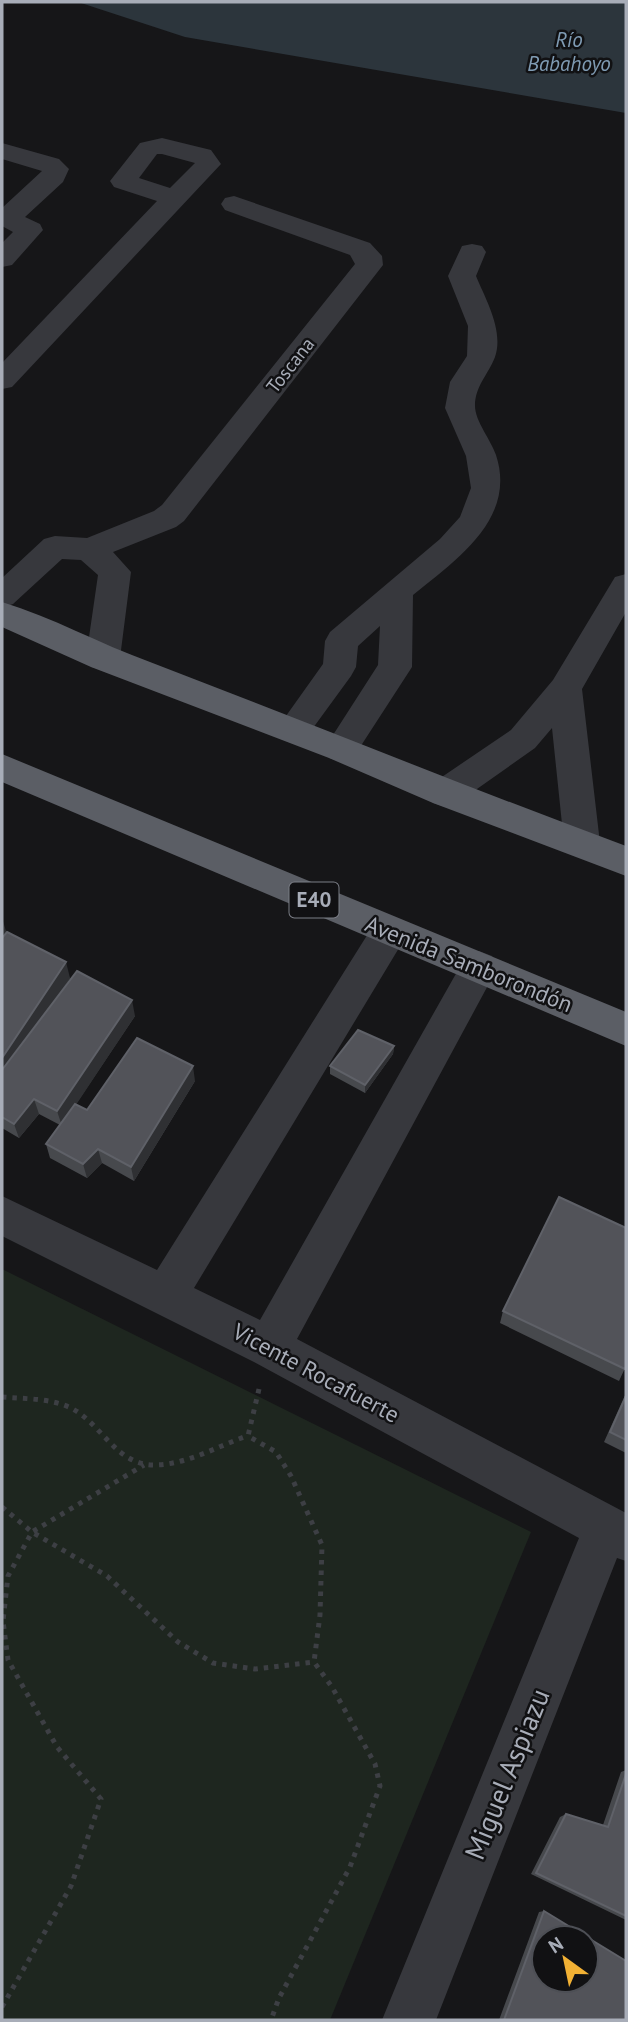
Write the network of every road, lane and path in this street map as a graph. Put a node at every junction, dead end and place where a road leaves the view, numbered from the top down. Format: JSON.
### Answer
{"nodes":[{"id":1,"x":2,"y":150,"type":"edge"},
{"id":2,"x":176,"y":200,"type":"dead end"},
{"id":3,"x":234,"y":204,"type":"dead end"},
{"id":4,"x":5,"y":217,"type":"edge"},
{"id":5,"x":472,"y":252,"type":"dead end"},
{"id":6,"x":2,"y":259,"type":"edge"},
{"id":7,"x":2,"y":380,"type":"edge"},
{"id":8,"x":89,"y":549,"type":"junction"},
{"id":9,"x":626,"y":585,"type":"edge"},
{"id":10,"x":397,"y":591,"type":"junction"},
{"id":11,"x":2,"y":596,"type":"edge"},
{"id":12,"x":2,"y":614,"type":"edge"},
{"id":13,"x":103,"y":658,"type":"junction"},
{"id":14,"x":336,"y":671,"type":"junction"},
{"id":15,"x":380,"y":689,"type":"junction"},
{"id":16,"x":565,"y":689,"type":"junction"},
{"id":17,"x":293,"y":730,"type":"junction"},
{"id":18,"x":511,"y":748,"type":"junction"},
{"id":19,"x":341,"y":750,"type":"junction"},
{"id":20,"x":2,"y":767,"type":"edge"},
{"id":21,"x":572,"y":770,"type":"junction"},
{"id":22,"x":445,"y":793,"type":"junction"},
{"id":23,"x":582,"y":843,"type":"junction"},
{"id":24,"x":626,"y":861,"type":"edge"},
{"id":25,"x":389,"y":932,"type":"junction"},
{"id":26,"x":479,"y":967,"type":"junction"},
{"id":27,"x":626,"y":1029,"type":"edge"},
{"id":28,"x":2,"y":1215,"type":"edge"},
{"id":29,"x":166,"y":1296,"type":"junction"},
{"id":30,"x":269,"y":1347,"type":"junction"},
{"id":31,"x":2,"y":1397,"type":"edge"},
{"id":32,"x":248,"y":1436,"type":"junction"},
{"id":33,"x":144,"y":1465,"type":"junction"},
{"id":34,"x":2,"y":1507,"type":"edge"},
{"id":35,"x":32,"y":1532,"type":"junction"},
{"id":36,"x":616,"y":1533,"type":"edge"},
{"id":37,"x":314,"y":1662,"type":"junction"},
{"id":38,"x":2,"y":2007,"type":"edge"},
{"id":39,"x":271,"y":2020,"type":"edge"},
{"id":40,"x":409,"y":2020,"type":"edge"}],
"edges":[{"from":1,"to":4,"type":"street"},
{"from":2,"to":7,"type":"street"},
{"from":3,"to":8,"type":"street","name":"Toscana"},
{"from":4,"to":6,"type":"street"},
{"from":5,"to":10,"type":"street"},
{"from":8,"to":11,"type":"street","name":"Toscana"},
{"from":8,"to":13,"type":"street"},
{"from":9,"to":16,"type":"street"},
{"from":10,"to":14,"type":"street"},
{"from":10,"to":15,"type":"street"},
{"from":12,"to":13,"type":"highway"},
{"from":13,"to":17,"type":"highway"},
{"from":14,"to":15,"type":"street"},
{"from":14,"to":17,"type":"street"},
{"from":15,"to":19,"type":"street"},
{"from":16,"to":18,"type":"street"},
{"from":16,"to":21,"type":"street"},
{"from":17,"to":19,"type":"highway"},
{"from":18,"to":21,"type":"street"},
{"from":18,"to":22,"type":"street"},
{"from":19,"to":22,"type":"highway"},
{"from":20,"to":25,"type":"highway","name":"Avenida Samborondón","number":"E40"},
{"from":21,"to":23,"type":"street"},
{"from":22,"to":23,"type":"highway"},
{"from":23,"to":24,"type":"highway"},
{"from":25,"to":26,"type":"highway","name":"Avenida Samborondón","number":"E40"},
{"from":25,"to":29,"type":"street"},
{"from":26,"to":27,"type":"highway","name":"Avenida Samborondón","number":"E40"},
{"from":26,"to":30,"type":"street"},
{"from":28,"to":29,"type":"street","name":"Vicente Rocafuerte"},
{"from":29,"to":30,"type":"street","name":"Vicente Rocafuerte"},
{"from":30,"to":32,"type":"path"},
{"from":30,"to":36,"type":"street","name":"Vicente Rocafuerte"},
{"from":31,"to":33,"type":"path"},
{"from":32,"to":33,"type":"path"},
{"from":32,"to":37,"type":"path"},
{"from":33,"to":35,"type":"path"},
{"from":34,"to":35,"type":"path"},
{"from":35,"to":37,"type":"path"},
{"from":35,"to":38,"type":"path"},
{"from":36,"to":40,"type":"street","name":"Miguel Aspiazu"},
{"from":37,"to":39,"type":"path"}]}
